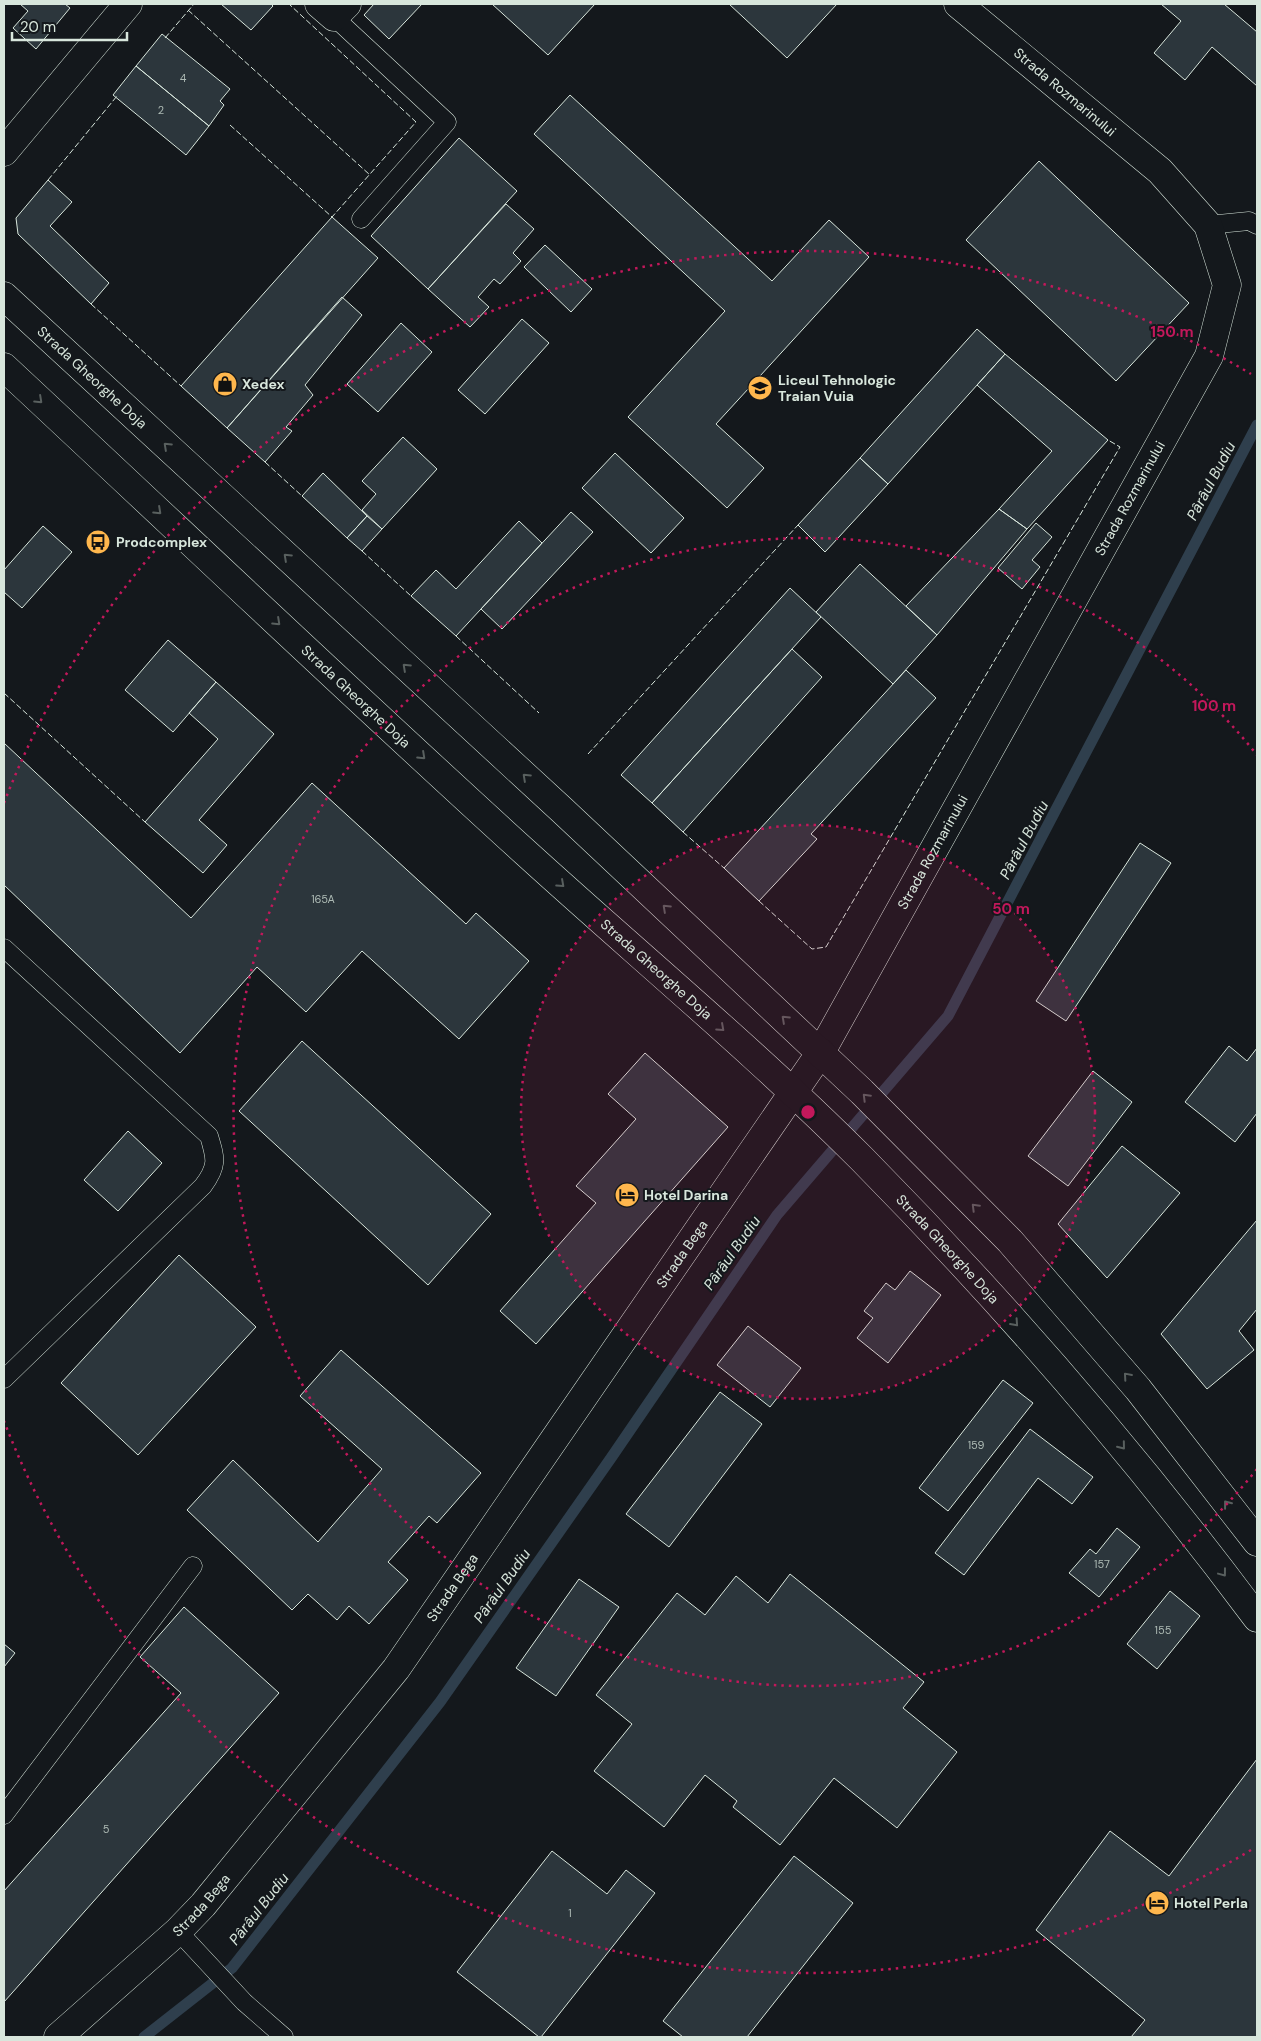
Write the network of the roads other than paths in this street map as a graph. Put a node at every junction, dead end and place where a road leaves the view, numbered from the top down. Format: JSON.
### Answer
{"nodes":[{"id":1,"x":128,"y":4,"type":"edge"},
{"id":2,"x":958,"y":4,"type":"edge"},
{"id":3,"x":333,"y":8,"type":"edge"},
{"id":4,"x":4,"y":152,"type":"edge"},
{"id":5,"x":361,"y":219,"type":"dead end"},
{"id":6,"x":1208,"y":224,"type":"junction"},
{"id":7,"x":1257,"y":225,"type":"edge"},
{"id":8,"x":4,"y":296,"type":"edge"},
{"id":9,"x":4,"y":367,"type":"edge"},
{"id":10,"x":4,"y":948,"type":"edge"},
{"id":11,"x":829,"y":1061,"type":"junction"},
{"id":12,"x":802,"y":1101,"type":"junction"},
{"id":13,"x":4,"y":1379,"type":"edge"},
{"id":14,"x":1257,"y":1542,"type":"edge"},
{"id":15,"x":193,"y":1566,"type":"dead end"},
{"id":16,"x":1257,"y":1618,"type":"edge"},
{"id":17,"x":4,"y":1815,"type":"edge"},
{"id":18,"x":178,"y":1931,"type":"junction"},
{"id":19,"x":280,"y":2036,"type":"edge"},
{"id":20,"x":58,"y":2037,"type":"edge"}],
"edges":[{"from":1,"to":4,"type":"main road"},
{"from":2,"to":6,"type":"main road","name":"Strada Rozmarinului"},
{"from":3,"to":5,"type":"lane"},
{"from":6,"to":7,"type":"lane"},
{"from":6,"to":11,"type":"main road","name":"Strada Rozmarinului"},
{"from":11,"to":8,"type":"main road","name":"Strada Gheorghe Doja","one_way":true},
{"from":9,"to":12,"type":"main road","name":"Strada Gheorghe Doja","one_way":true},
{"from":10,"to":13,"type":"lane"},
{"from":11,"to":12,"type":"main road","name":"Strada Rozmarinului"},
{"from":14,"to":11,"type":"main road","name":"Strada Gheorghe Doja","one_way":true},
{"from":12,"to":16,"type":"main road","name":"Strada Gheorghe Doja","one_way":true},
{"from":12,"to":18,"type":"main road","name":"Strada Bega"},
{"from":15,"to":17,"type":"lane"},
{"from":18,"to":19,"type":"lane"},
{"from":18,"to":20,"type":"main road","name":"Strada Bega"}]}
